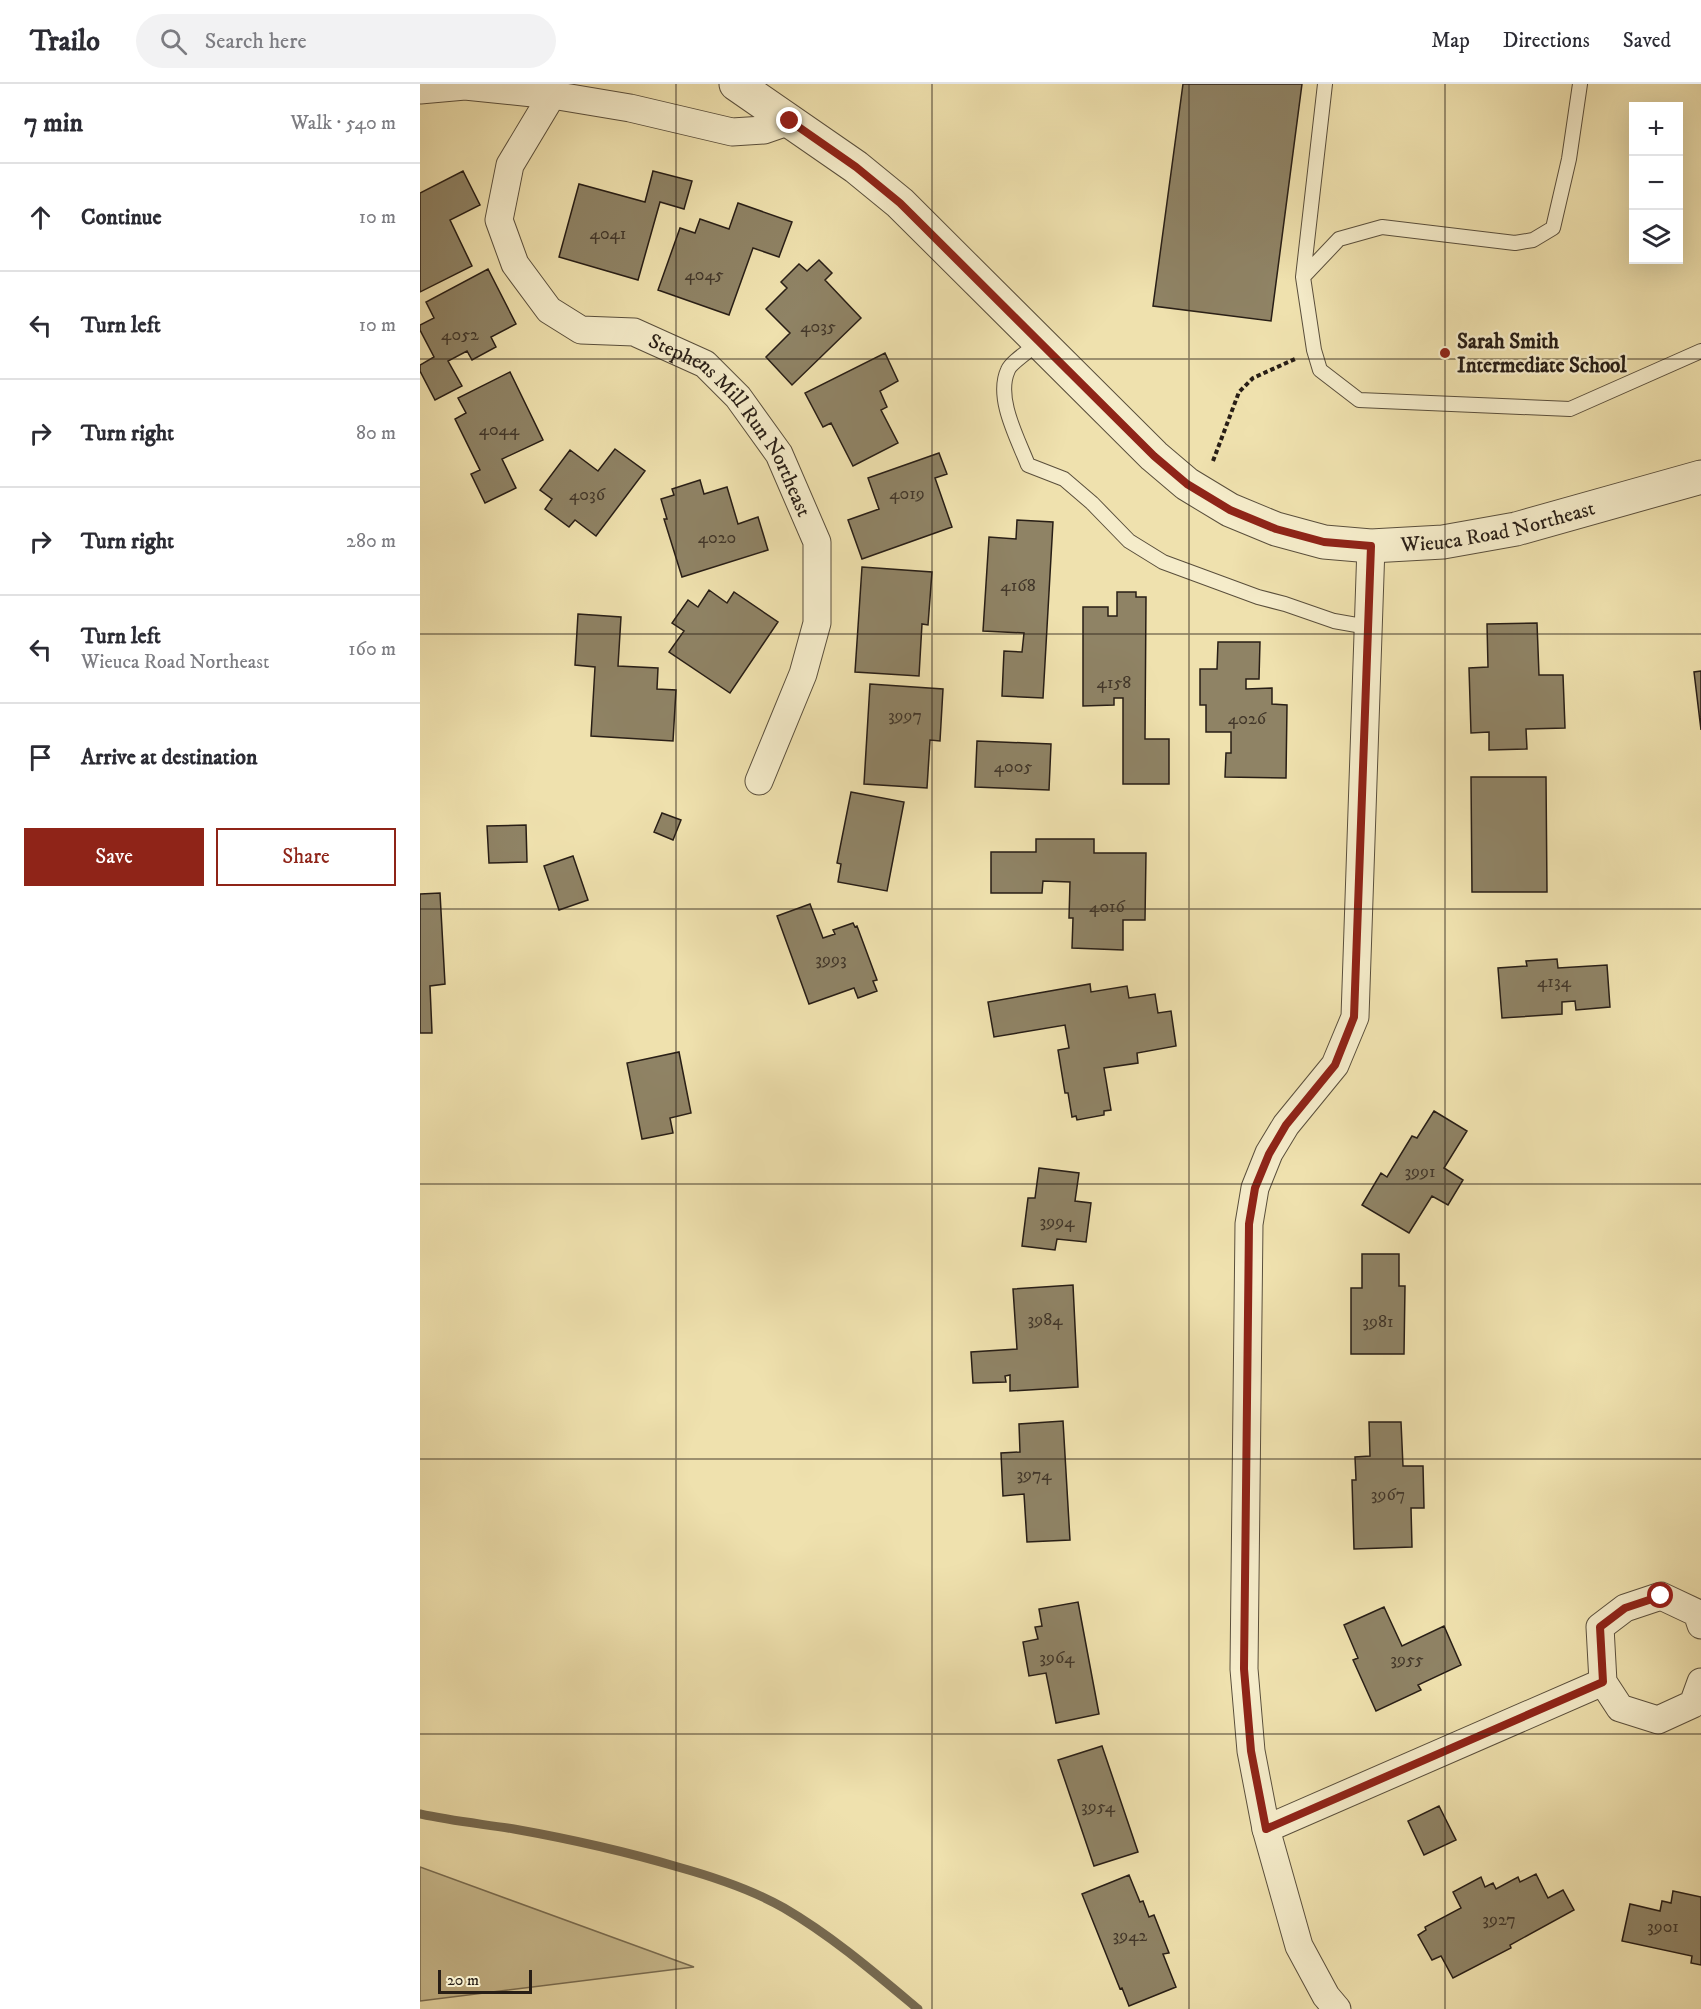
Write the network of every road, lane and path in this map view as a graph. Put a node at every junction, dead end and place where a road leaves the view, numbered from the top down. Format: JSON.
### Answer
{"nodes":[{"id":1,"x":736,"y":84,"type":"edge"},
{"id":2,"x":1325,"y":84,"type":"edge"},
{"id":3,"x":1580,"y":84,"type":"edge"},
{"id":4,"x":420,"y":90,"type":"edge"},
{"id":5,"x":552,"y":95,"type":"junction"},
{"id":6,"x":790,"y":121,"type":"junction"},
{"id":7,"x":1303,"y":277,"type":"junction"},
{"id":8,"x":1040,"y":342,"type":"junction"},
{"id":9,"x":1314,"y":350,"type":"junction"},
{"id":10,"x":1701,"y":351,"type":"edge"},
{"id":11,"x":1701,"y":477,"type":"edge"},
{"id":12,"x":1201,"y":493,"type":"junction"},
{"id":13,"x":1371,"y":546,"type":"junction"},
{"id":14,"x":1368,"y":627,"type":"junction"},
{"id":15,"x":759,"y":781,"type":"dead end"},
{"id":16,"x":1701,"y":1625,"type":"edge"},
{"id":17,"x":1603,"y":1682,"type":"junction"},
{"id":18,"x":1701,"y":1682,"type":"edge"},
{"id":19,"x":1266,"y":1829,"type":"junction"},
{"id":20,"x":1337,"y":2009,"type":"edge"}],
"edges":[{"from":1,"to":6,"type":"street","name":"Wieuca Road Northeast"},
{"from":2,"to":7,"type":"lane"},
{"from":3,"to":7,"type":"lane"},
{"from":4,"to":5,"type":"street"},
{"from":5,"to":6,"type":"street"},
{"from":5,"to":15,"type":"street","name":"Stephens Mill Run Northeast"},
{"from":6,"to":8,"type":"street","name":"Wieuca Road Northeast"},
{"from":7,"to":9,"type":"lane"},
{"from":8,"to":12,"type":"street","name":"Wieuca Road Northeast"},
{"from":8,"to":14,"type":"lane"},
{"from":9,"to":10,"type":"lane"},
{"from":9,"to":12,"type":"path"},
{"from":11,"to":13,"type":"street","name":"Wieuca Road Northeast"},
{"from":12,"to":13,"type":"street","name":"Wieuca Road Northeast"},
{"from":13,"to":14,"type":"street"},
{"from":14,"to":19,"type":"street"},
{"from":16,"to":17,"type":"street"},
{"from":17,"to":18,"type":"street"},
{"from":17,"to":19,"type":"street"},
{"from":19,"to":20,"type":"street"}]}
